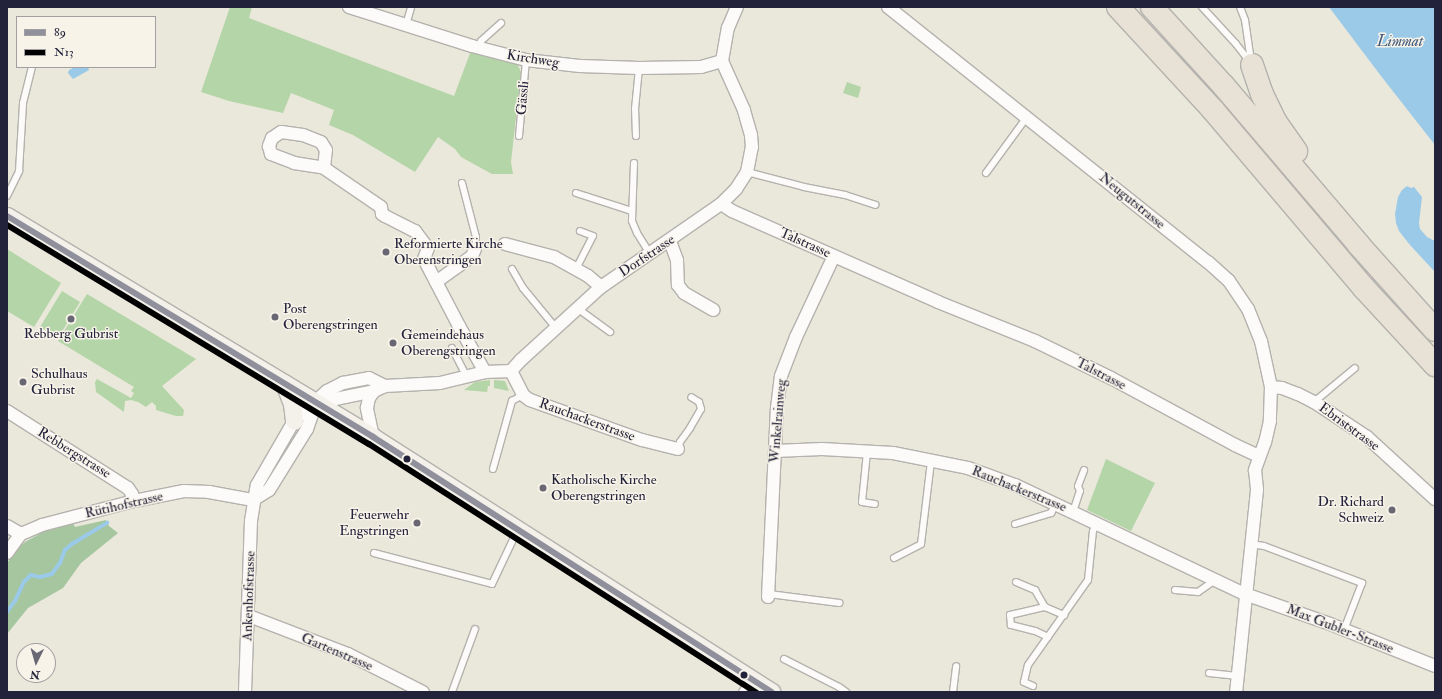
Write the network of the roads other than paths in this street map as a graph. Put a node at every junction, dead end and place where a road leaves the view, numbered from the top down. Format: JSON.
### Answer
{"nodes":[{"id":1,"x":350,"y":7,"type":"edge"},
{"id":2,"x":411,"y":7,"type":"edge"},
{"id":3,"x":737,"y":7,"type":"edge"},
{"id":4,"x":888,"y":7,"type":"edge"},
{"id":5,"x":1118,"y":7,"type":"edge"},
{"id":6,"x":1152,"y":7,"type":"edge"},
{"id":7,"x":1202,"y":7,"type":"edge"},
{"id":8,"x":1240,"y":7,"type":"edge"},
{"id":9,"x":501,"y":22,"type":"dead end"},
{"id":10,"x":406,"y":25,"type":"junction"},
{"id":11,"x":479,"y":48,"type":"junction"},
{"id":12,"x":526,"y":60,"type":"junction"},
{"id":13,"x":722,"y":61,"type":"junction"},
{"id":14,"x":1252,"y":65,"type":"junction"},
{"id":15,"x":32,"y":68,"type":"edge"},
{"id":16,"x":639,"y":68,"type":"junction"},
{"id":17,"x":1027,"y":117,"type":"junction"},
{"id":18,"x":519,"y":136,"type":"dead end"},
{"id":19,"x":636,"y":136,"type":"dead end"},
{"id":20,"x":634,"y":163,"type":"dead end"},
{"id":21,"x":324,"y":168,"type":"junction"},
{"id":22,"x":747,"y":172,"type":"junction"},
{"id":23,"x":986,"y":173,"type":"dead end"},
{"id":24,"x":462,"y":183,"type":"dead end"},
{"id":25,"x":576,"y":193,"type":"dead end"},
{"id":26,"x":7,"y":196,"type":"edge"},
{"id":27,"x":721,"y":204,"type":"junction"},
{"id":28,"x":875,"y":205,"type":"dead end"},
{"id":29,"x":632,"y":211,"type":"junction"},
{"id":30,"x":8,"y":219,"type":"edge"},
{"id":31,"x":580,"y":231,"type":"dead end"},
{"id":32,"x":670,"y":241,"type":"junction"},
{"id":33,"x":505,"y":244,"type":"dead end"},
{"id":34,"x":1360,"y":245,"type":"junction"},
{"id":35,"x":474,"y":249,"type":"joint"},
{"id":36,"x":650,"y":254,"type":"junction"},
{"id":37,"x":834,"y":256,"type":"junction"},
{"id":38,"x":512,"y":269,"type":"dead end"},
{"id":39,"x":576,"y":269,"type":"junction"},
{"id":40,"x":436,"y":282,"type":"junction"},
{"id":41,"x":601,"y":287,"type":"junction"},
{"id":42,"x":577,"y":308,"type":"junction"},
{"id":43,"x":713,"y":310,"type":"dead end"},
{"id":44,"x":556,"y":328,"type":"junction"},
{"id":45,"x":1435,"y":330,"type":"edge"},
{"id":46,"x":610,"y":332,"type":"dead end"},
{"id":47,"x":452,"y":348,"type":"dead end"},
{"id":48,"x":1435,"y":365,"type":"edge"},
{"id":49,"x":1355,"y":368,"type":"dead end"},
{"id":50,"x":511,"y":371,"type":"junction"},
{"id":51,"x":485,"y":372,"type":"junction"},
{"id":52,"x":466,"y":376,"type":"junction"},
{"id":53,"x":284,"y":383,"type":"junction"},
{"id":54,"x":1271,"y":387,"type":"junction"},
{"id":55,"x":380,"y":388,"type":"junction"},
{"id":56,"x":523,"y":395,"type":"junction"},
{"id":57,"x":691,"y":397,"type":"dead end"},
{"id":58,"x":1314,"y":402,"type":"junction"},
{"id":59,"x":316,"y":403,"type":"junction"},
{"id":60,"x":7,"y":411,"type":"edge"},
{"id":61,"x":294,"y":421,"type":"junction"},
{"id":62,"x":373,"y":437,"type":"junction"},
{"id":63,"x":678,"y":448,"type":"joint"},
{"id":64,"x":776,"y":451,"type":"junction"},
{"id":65,"x":867,"y":452,"type":"junction"},
{"id":66,"x":1259,"y":456,"type":"junction"},
{"id":67,"x":932,"y":461,"type":"junction"},
{"id":68,"x":493,"y":469,"type":"dead end"},
{"id":69,"x":1084,"y":470,"type":"dead end"},
{"id":70,"x":1435,"y":499,"type":"edge"},
{"id":71,"x":253,"y":500,"type":"junction"},
{"id":72,"x":134,"y":501,"type":"junction"},
{"id":73,"x":875,"y":504,"type":"dead end"},
{"id":74,"x":1056,"y":504,"type":"junction"},
{"id":75,"x":1073,"y":512,"type":"junction"},
{"id":76,"x":1097,"y":523,"type":"junction"},
{"id":77,"x":1015,"y":524,"type":"dead end"},
{"id":78,"x":7,"y":526,"type":"edge"},
{"id":79,"x":518,"y":531,"type":"junction"},
{"id":80,"x":22,"y":534,"type":"junction"},
{"id":81,"x":1251,"y":544,"type":"junction"},
{"id":82,"x":7,"y":553,"type":"edge"},
{"id":83,"x":374,"y":553,"type":"dead end"},
{"id":84,"x":894,"y":558,"type":"dead end"},
{"id":85,"x":1215,"y":580,"type":"junction"},
{"id":86,"x":1016,"y":582,"type":"dead end"},
{"id":87,"x":1175,"y":590,"type":"dead end"},
{"id":88,"x":1245,"y":594,"type":"junction"},
{"id":89,"x":769,"y":595,"type":"joint"},
{"id":90,"x":840,"y":603,"type":"dead end"},
{"id":91,"x":1045,"y":607,"type":"junction"},
{"id":92,"x":1064,"y":615,"type":"junction"},
{"id":93,"x":248,"y":616,"type":"junction"},
{"id":94,"x":475,"y":629,"type":"dead end"},
{"id":95,"x":1344,"y":630,"type":"junction"},
{"id":96,"x":1048,"y":637,"type":"junction"},
{"id":97,"x":784,"y":659,"type":"dead end"},
{"id":98,"x":956,"y":666,"type":"dead end"},
{"id":99,"x":1435,"y":666,"type":"edge"},
{"id":100,"x":1209,"y":673,"type":"dead end"},
{"id":101,"x":1238,"y":676,"type":"junction"},
{"id":102,"x":746,"y":686,"type":"edge"},
{"id":103,"x":1033,"y":686,"type":"dead end"},
{"id":104,"x":245,"y":692,"type":"edge"},
{"id":105,"x":423,"y":692,"type":"edge"},
{"id":106,"x":452,"y":692,"type":"edge"},
{"id":107,"x":771,"y":692,"type":"edge"},
{"id":108,"x":846,"y":692,"type":"edge"},
{"id":109,"x":953,"y":692,"type":"edge"},
{"id":110,"x":1236,"y":692,"type":"edge"}],
"edges":[{"from":1,"to":10,"type":"street","name":"Kirchweg"},
{"from":2,"to":10,"type":"lane"},
{"from":3,"to":13,"type":"street"},
{"from":4,"to":17,"type":"street","name":"Neugutstrasse"},
{"from":5,"to":48,"type":"highway"},
{"from":6,"to":34,"type":"highway"},
{"from":7,"to":14,"type":"lane"},
{"from":8,"to":14,"type":"lane"},
{"from":9,"to":11,"type":"lane"},
{"from":10,"to":11,"type":"street","name":"Kirchweg"},
{"from":11,"to":12,"type":"street","name":"Kirchweg"},
{"from":12,"to":16,"type":"street","name":"Kirchweg"},
{"from":12,"to":18,"type":"lane","name":"Gässli"},
{"from":13,"to":16,"type":"street","name":"Kirchweg"},
{"from":13,"to":22,"type":"street","name":"Dorfstrasse"},
{"from":14,"to":34,"type":"highway"},
{"from":15,"to":26,"type":"lane"},
{"from":16,"to":19,"type":"lane"},
{"from":17,"to":23,"type":"lane"},
{"from":17,"to":54,"type":"street","name":"Neugutstrasse"},
{"from":20,"to":29,"type":"lane"},
{"from":21,"to":21,"type":"street"},
{"from":21,"to":40,"type":"street"},
{"from":22,"to":27,"type":"street","name":"Dorfstrasse"},
{"from":22,"to":28,"type":"lane"},
{"from":24,"to":35,"type":"lane"},
{"from":25,"to":29,"type":"lane"},
{"from":27,"to":32,"type":"street","name":"Dorfstrasse"},
{"from":27,"to":37,"type":"street","name":"Talstrasse"},
{"from":29,"to":36,"type":"lane"},
{"from":30,"to":53,"type":"main road"},
{"from":31,"to":39,"type":"lane"},
{"from":32,"to":36,"type":"street","name":"Dorfstrasse"},
{"from":32,"to":43,"type":"street"},
{"from":33,"to":39,"type":"street"},
{"from":34,"to":45,"type":"highway"},
{"from":35,"to":40,"type":"street"},
{"from":36,"to":41,"type":"street","name":"Dorfstrasse"},
{"from":37,"to":64,"type":"street","name":"Winkelrainweg"},
{"from":37,"to":66,"type":"street","name":"Talstrasse"},
{"from":38,"to":44,"type":"lane"},
{"from":39,"to":41,"type":"street"},
{"from":40,"to":51,"type":"street"},
{"from":41,"to":42,"type":"street","name":"Dorfstrasse"},
{"from":42,"to":44,"type":"street","name":"Dorfstrasse"},
{"from":42,"to":46,"type":"lane"},
{"from":44,"to":50,"type":"street","name":"Dorfstrasse"},
{"from":47,"to":52,"type":"lane"},
{"from":49,"to":58,"type":"lane"},
{"from":50,"to":51,"type":"street"},
{"from":50,"to":56,"type":"street","name":"Rauchackerstrasse"},
{"from":51,"to":52,"type":"street"},
{"from":52,"to":55,"type":"street"},
{"from":53,"to":59,"type":"main road"},
{"from":53,"to":61,"type":"main road"},
{"from":54,"to":58,"type":"street","name":"Ebriststrasse"},
{"from":54,"to":66,"type":"street","name":"Neugutstrasse"},
{"from":55,"to":59,"type":"street"},
{"from":55,"to":62,"type":"street"},
{"from":56,"to":63,"type":"street","name":"Rauchackerstrasse"},
{"from":56,"to":68,"type":"lane"},
{"from":57,"to":63,"type":"lane"},
{"from":58,"to":70,"type":"street","name":"Ebriststrasse"},
{"from":59,"to":61,"type":"street"},
{"from":59,"to":62,"type":"main road"},
{"from":59,"to":71,"type":"street"},
{"from":60,"to":72,"type":"street","name":"Rebbergstrasse"},
{"from":61,"to":71,"type":"street"},
{"from":62,"to":79,"type":"main road"},
{"from":64,"to":65,"type":"street","name":"Rauchackerstrasse"},
{"from":64,"to":89,"type":"street","name":"Winkelrainweg"},
{"from":65,"to":67,"type":"street","name":"Rauchackerstrasse"},
{"from":65,"to":73,"type":"lane"},
{"from":66,"to":81,"type":"street"},
{"from":67,"to":74,"type":"street","name":"Rauchackerstrasse"},
{"from":67,"to":84,"type":"lane"},
{"from":69,"to":75,"type":"lane"},
{"from":71,"to":72,"type":"street","name":"Rütihofstrasse"},
{"from":71,"to":93,"type":"street","name":"Ankenhofstrasse"},
{"from":72,"to":80,"type":"street","name":"Rütihofstrasse"},
{"from":74,"to":75,"type":"street","name":"Rauchackerstrasse"},
{"from":74,"to":77,"type":"lane"},
{"from":75,"to":76,"type":"street","name":"Rauchackerstrasse"},
{"from":76,"to":85,"type":"street","name":"Rauchackerstrasse"},
{"from":76,"to":92,"type":"lane"},
{"from":78,"to":80,"type":"street"},
{"from":79,"to":83,"type":"lane"},
{"from":79,"to":102,"type":"main road"},
{"from":80,"to":82,"type":"street","name":"Rütihofstrasse"},
{"from":81,"to":88,"type":"street"},
{"from":81,"to":95,"type":"lane"},
{"from":85,"to":87,"type":"lane"},
{"from":85,"to":88,"type":"street","name":"Rauchackerstrasse"},
{"from":86,"to":91,"type":"lane"},
{"from":88,"to":95,"type":"street","name":"Max Gubler-Strasse"},
{"from":88,"to":101,"type":"street"},
{"from":89,"to":90,"type":"lane"},
{"from":91,"to":92,"type":"lane"},
{"from":91,"to":96,"type":"lane"},
{"from":92,"to":96,"type":"lane"},
{"from":93,"to":104,"type":"street","name":"Ankenhofstrasse"},
{"from":93,"to":105,"type":"street","name":"Gartenstrasse"},
{"from":94,"to":106,"type":"lane"},
{"from":95,"to":99,"type":"street","name":"Max Gubler-Strasse"},
{"from":96,"to":103,"type":"lane"},
{"from":97,"to":108,"type":"lane"},
{"from":98,"to":109,"type":"lane"},
{"from":100,"to":101,"type":"lane"},
{"from":101,"to":110,"type":"street"},
{"from":102,"to":107,"type":"main road"}]}
